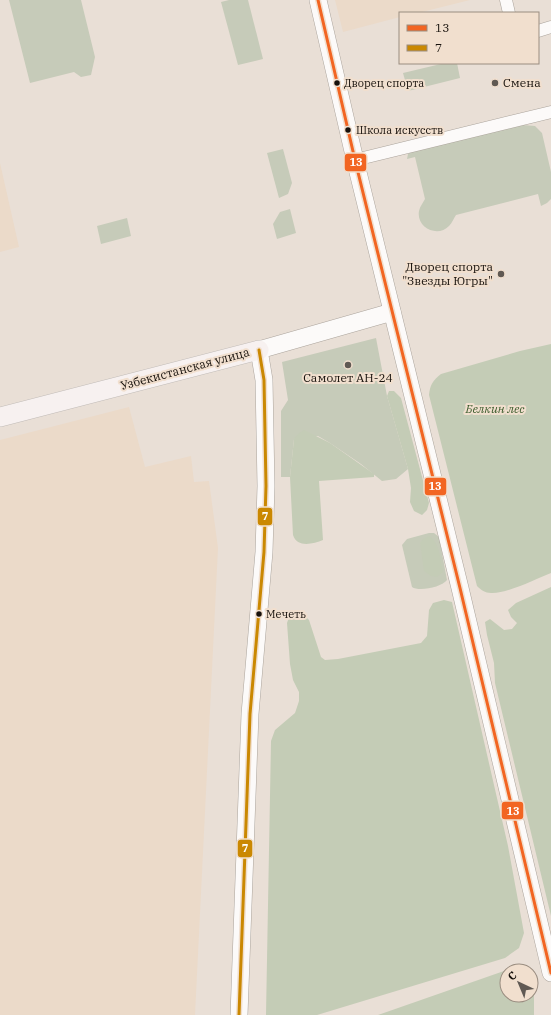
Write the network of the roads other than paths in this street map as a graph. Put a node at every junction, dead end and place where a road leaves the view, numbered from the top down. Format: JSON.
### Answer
{"nodes":[{"id":1,"x":318,"y":0,"type":"edge"},
{"id":2,"x":506,"y":0,"type":"edge"},
{"id":3,"x":509,"y":12,"type":"edge"},
{"id":4,"x":551,"y":27,"type":"edge"},
{"id":5,"x":539,"y":31,"type":"edge"},
{"id":6,"x":551,"y":112,"type":"edge"},
{"id":7,"x":355,"y":160,"type":"junction"},
{"id":8,"x":392,"y":312,"type":"junction"},
{"id":9,"x":259,"y":350,"type":"junction"},
{"id":10,"x":0,"y":417,"type":"edge"},
{"id":11,"x":551,"y":973,"type":"edge"},
{"id":12,"x":239,"y":1015,"type":"edge"}],
"edges":[{"from":1,"to":7,"type":"main road"},
{"from":2,"to":3,"type":"street"},
{"from":4,"to":5,"type":"street"},
{"from":6,"to":7,"type":"street"},
{"from":7,"to":8,"type":"main road"},
{"from":8,"to":9,"type":"main road","name":"Узбекистанская улица"},
{"from":8,"to":11,"type":"main road"},
{"from":9,"to":10,"type":"main road","name":"Узбекистанская улица"},
{"from":9,"to":12,"type":"main road"}]}
